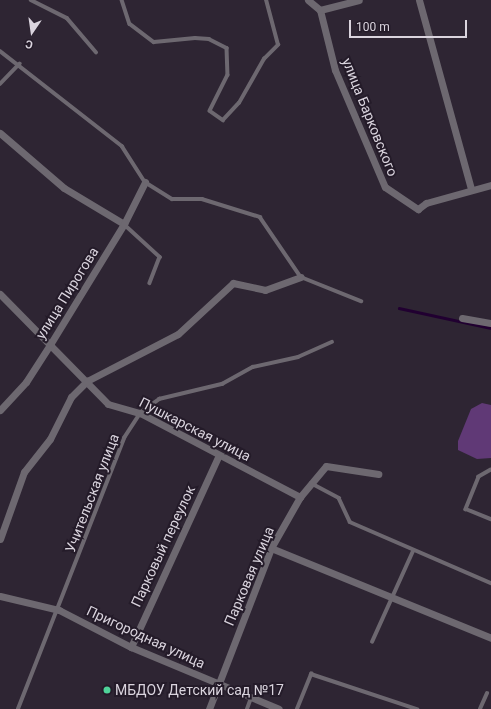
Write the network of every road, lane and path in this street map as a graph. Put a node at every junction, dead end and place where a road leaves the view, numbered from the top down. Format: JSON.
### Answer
{"nodes":[{"id":1,"x":31,"y":0,"type":"edge"},
{"id":2,"x":122,"y":0,"type":"edge"},
{"id":3,"x":266,"y":0,"type":"edge"},
{"id":4,"x":308,"y":0,"type":"edge"},
{"id":5,"x":359,"y":0,"type":"edge"},
{"id":6,"x":420,"y":0,"type":"edge"},
{"id":7,"x":320,"y":10,"type":"junction"},
{"id":8,"x":0,"y":51,"type":"edge"},
{"id":9,"x":96,"y":52,"type":"dead end"},
{"id":10,"x":19,"y":64,"type":"junction"},
{"id":11,"x":0,"y":84,"type":"edge"},
{"id":12,"x":0,"y":133,"type":"edge"},
{"id":13,"x":145,"y":182,"type":"junction"},
{"id":14,"x":491,"y":184,"type":"edge"},
{"id":15,"x":471,"y":189,"type":"junction"},
{"id":16,"x":124,"y":224,"type":"junction"},
{"id":17,"x":301,"y":277,"type":"junction"},
{"id":18,"x":150,"y":283,"type":"dead end"},
{"id":19,"x":0,"y":294,"type":"edge"},
{"id":20,"x":361,"y":301,"type":"dead end"},
{"id":21,"x":462,"y":318,"type":"dead end"},
{"id":22,"x":491,"y":323,"type":"edge"},
{"id":23,"x":332,"y":342,"type":"dead end"},
{"id":24,"x":51,"y":343,"type":"junction"},
{"id":25,"x":88,"y":381,"type":"junction"},
{"id":26,"x":0,"y":410,"type":"edge"},
{"id":27,"x":140,"y":413,"type":"junction"},
{"id":28,"x":219,"y":455,"type":"junction"},
{"id":29,"x":491,"y":470,"type":"edge"},
{"id":30,"x":378,"y":474,"type":"dead end"},
{"id":31,"x":311,"y":483,"type":"junction"},
{"id":32,"x":300,"y":497,"type":"junction"},
{"id":33,"x":491,"y":519,"type":"edge"},
{"id":34,"x":0,"y":539,"type":"edge"},
{"id":35,"x":272,"y":548,"type":"junction"},
{"id":36,"x":413,"y":551,"type":"junction"},
{"id":37,"x":491,"y":583,"type":"edge"},
{"id":38,"x":0,"y":596,"type":"edge"},
{"id":39,"x":392,"y":597,"type":"junction"},
{"id":40,"x":59,"y":610,"type":"junction"},
{"id":41,"x":491,"y":638,"type":"edge"},
{"id":42,"x":372,"y":642,"type":"dead end"},
{"id":43,"x":130,"y":647,"type":"junction"},
{"id":44,"x":219,"y":685,"type":"junction"},
{"id":45,"x":487,"y":693,"type":"dead end"},
{"id":46,"x":251,"y":698,"type":"junction"},
{"id":47,"x":18,"y":709,"type":"edge"},
{"id":48,"x":209,"y":709,"type":"edge"},
{"id":49,"x":247,"y":709,"type":"edge"},
{"id":50,"x":278,"y":709,"type":"edge"},
{"id":51,"x":297,"y":709,"type":"edge"},
{"id":52,"x":417,"y":709,"type":"edge"},
{"id":53,"x":480,"y":709,"type":"edge"}],
"edges":[{"from":1,"to":9,"type":"lane"},
{"from":2,"to":3,"type":"lane"},
{"from":4,"to":7,"type":"street"},
{"from":5,"to":7,"type":"street"},
{"from":6,"to":15,"type":"street"},
{"from":7,"to":15,"type":"street","name":"улица Барковского"},
{"from":8,"to":10,"type":"lane"},
{"from":10,"to":11,"type":"lane"},
{"from":10,"to":13,"type":"lane"},
{"from":12,"to":16,"type":"street"},
{"from":13,"to":16,"type":"street","name":"улица Пирогова"},
{"from":13,"to":17,"type":"lane"},
{"from":14,"to":15,"type":"street"},
{"from":16,"to":18,"type":"lane"},
{"from":16,"to":24,"type":"street","name":"улица Пирогова"},
{"from":17,"to":20,"type":"lane"},
{"from":17,"to":25,"type":"street"},
{"from":19,"to":24,"type":"street","name":"Пушкарская улица"},
{"from":21,"to":22,"type":"street"},
{"from":23,"to":27,"type":"lane","name":"Учительская улица"},
{"from":24,"to":25,"type":"street","name":"Пушкарская улица"},
{"from":24,"to":26,"type":"street","name":"улица Пирогова"},
{"from":25,"to":27,"type":"street","name":"Пушкарская улица"},
{"from":25,"to":34,"type":"street"},
{"from":27,"to":28,"type":"street","name":"Пушкарская улица"},
{"from":27,"to":40,"type":"lane","name":"Учительская улица"},
{"from":28,"to":32,"type":"street","name":"Пушкарская улица"},
{"from":28,"to":43,"type":"street","name":"Парковый переулок"},
{"from":29,"to":33,"type":"lane"},
{"from":30,"to":31,"type":"street","name":"Парковая улица"},
{"from":31,"to":32,"type":"street","name":"Парковая улица"},
{"from":31,"to":36,"type":"lane"},
{"from":32,"to":35,"type":"street","name":"Парковая улица"},
{"from":35,"to":39,"type":"street"},
{"from":35,"to":44,"type":"street","name":"Парковая улица"},
{"from":36,"to":37,"type":"lane"},
{"from":36,"to":39,"type":"lane"},
{"from":38,"to":40,"type":"street","name":"Пригородная улица"},
{"from":39,"to":41,"type":"street"},
{"from":39,"to":42,"type":"lane"},
{"from":40,"to":43,"type":"street","name":"Пригородная улица"},
{"from":40,"to":47,"type":"lane","name":"Учительская улица"},
{"from":43,"to":44,"type":"street","name":"Пригородная улица"},
{"from":44,"to":46,"type":"street","name":"Пригородная улица"},
{"from":44,"to":48,"type":"street","name":"Парковая улица"},
{"from":45,"to":53,"type":"lane"},
{"from":46,"to":49,"type":"lane"},
{"from":46,"to":50,"type":"street","name":"Пригородная улица"},
{"from":51,"to":52,"type":"lane"}]}
